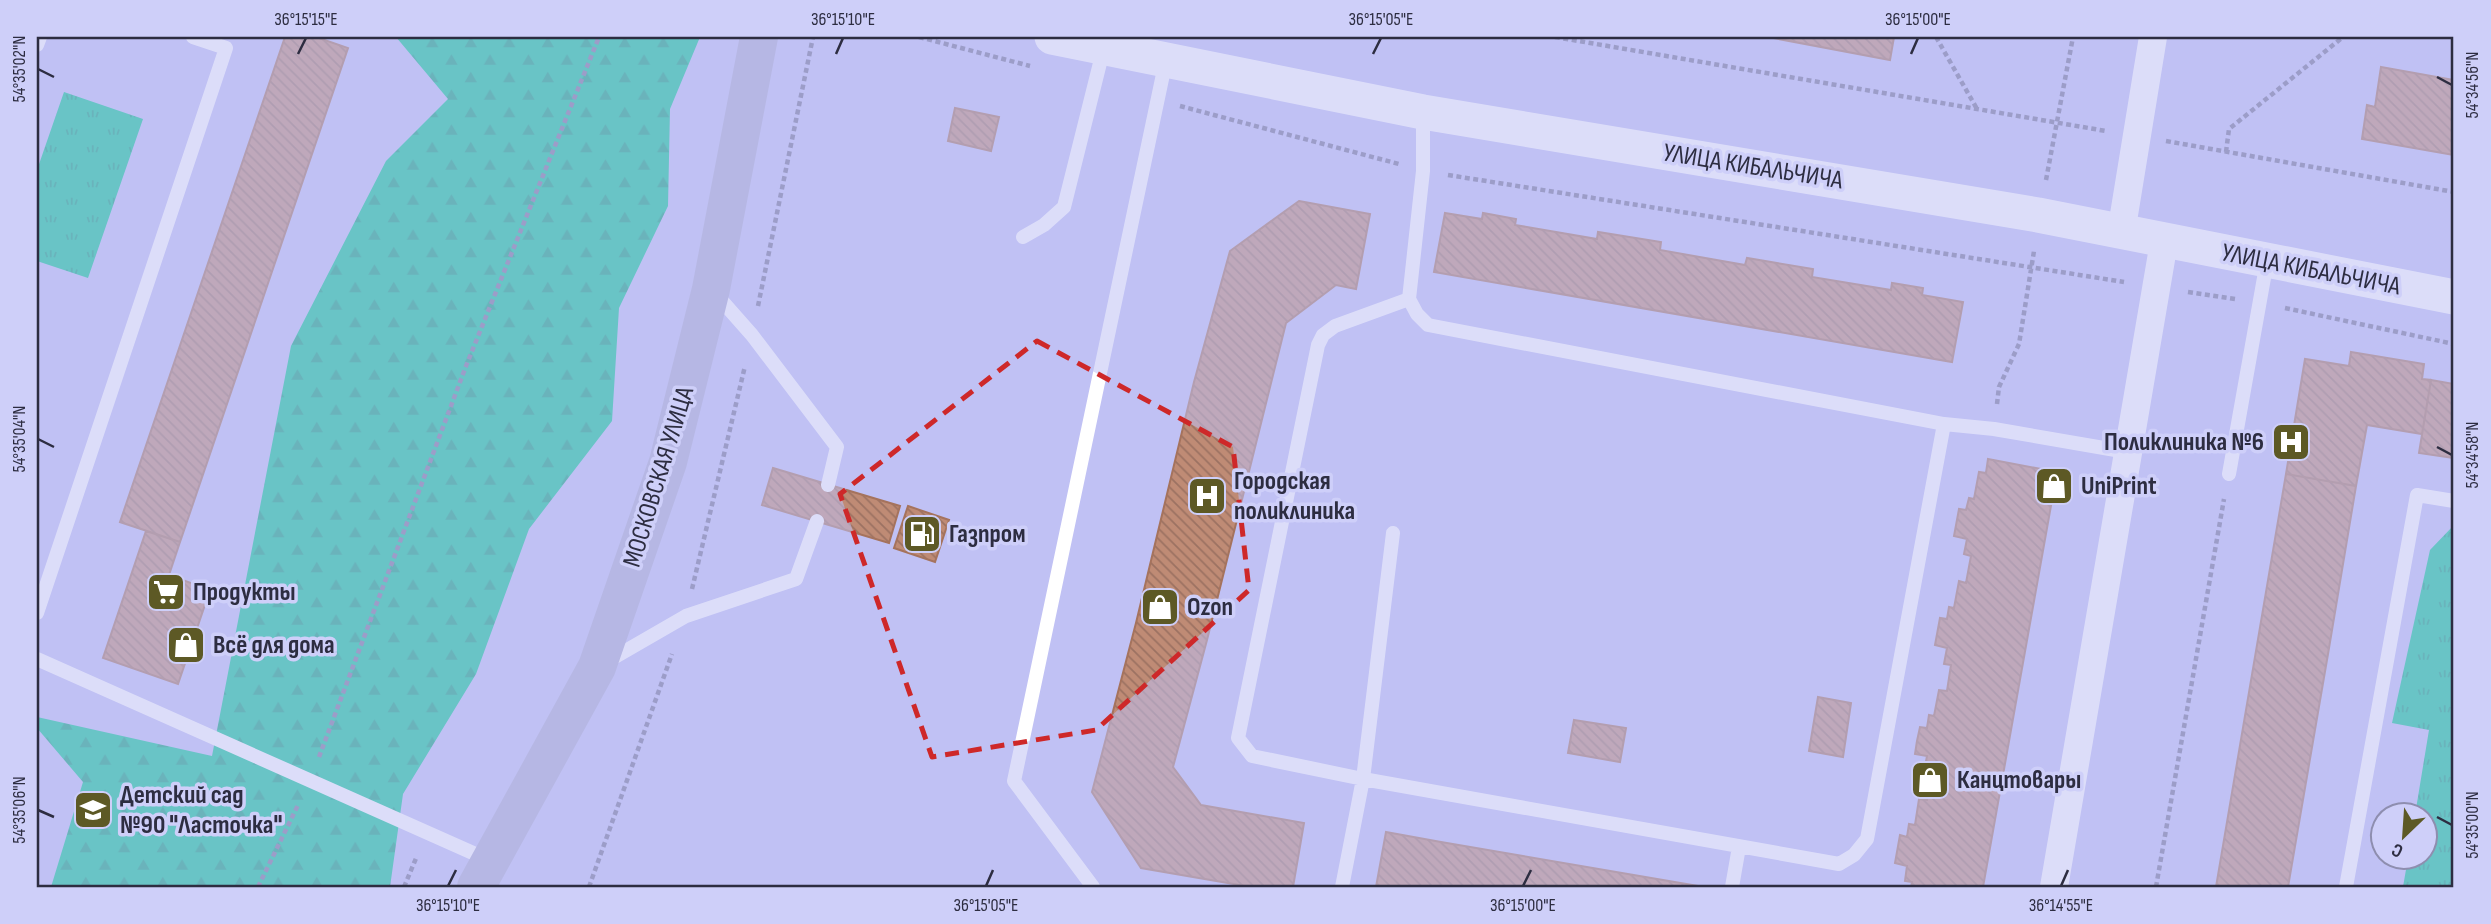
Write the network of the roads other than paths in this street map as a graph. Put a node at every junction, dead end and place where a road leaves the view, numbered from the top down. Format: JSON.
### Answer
{"nodes":[{"id":1,"x":40,"y":37,"type":"edge"},
{"id":2,"x":193,"y":37,"type":"edge"},
{"id":3,"x":760,"y":37,"type":"edge"},
{"id":4,"x":1052,"y":37,"type":"edge"},
{"id":5,"x":2154,"y":37,"type":"edge"},
{"id":6,"x":37,"y":45,"type":"edge"},
{"id":7,"x":1104,"y":47,"type":"junction"},
{"id":8,"x":1166,"y":60,"type":"junction"},
{"id":9,"x":1423,"y":112,"type":"junction"},
{"id":10,"x":2120,"y":233,"type":"junction"},
{"id":11,"x":1023,"y":237,"type":"dead end"},
{"id":12,"x":2164,"y":242,"type":"junction"},
{"id":13,"x":2267,"y":261,"type":"junction"},
{"id":14,"x":711,"y":289,"type":"junction"},
{"id":15,"x":2454,"y":297,"type":"edge"},
{"id":16,"x":1409,"y":299,"type":"junction"},
{"id":17,"x":1944,"y":424,"type":"junction"},
{"id":18,"x":2127,"y":452,"type":"junction"},
{"id":19,"x":2229,"y":474,"type":"road end"},
{"id":20,"x":828,"y":485,"type":"dead end"},
{"id":21,"x":2454,"y":501,"type":"edge"},
{"id":22,"x":817,"y":521,"type":"dead end"},
{"id":23,"x":1393,"y":533,"type":"dead end"},
{"id":24,"x":37,"y":612,"type":"edge"},
{"id":25,"x":37,"y":659,"type":"edge"},
{"id":26,"x":597,"y":667,"type":"junction"},
{"id":27,"x":1363,"y":779,"type":"junction"},
{"id":28,"x":1740,"y":847,"type":"junction"},
{"id":29,"x":486,"y":879,"type":"edge"},
{"id":30,"x":1093,"y":887,"type":"edge"},
{"id":31,"x":1342,"y":887,"type":"edge"},
{"id":32,"x":1732,"y":887,"type":"edge"},
{"id":33,"x":2054,"y":887,"type":"edge"},
{"id":34,"x":2346,"y":887,"type":"edge"}],
"edges":[{"from":1,"to":6,"type":"lane"},
{"from":2,"to":24,"type":"lane"},
{"from":3,"to":14,"type":"main road","name":"МОСКОВСКАЯ УЛИЦА"},
{"from":4,"to":7,"type":"street","name":"УЛИЦА КИБАЛЬЧИЧА"},
{"from":5,"to":10,"type":"street"},
{"from":7,"to":8,"type":"street","name":"УЛИЦА КИБАЛЬЧИЧА"},
{"from":7,"to":11,"type":"lane"},
{"from":8,"to":9,"type":"street","name":"УЛИЦА КИБАЛЬЧИЧА"},
{"from":8,"to":30,"type":"lane"},
{"from":9,"to":10,"type":"street","name":"УЛИЦА КИБАЛЬЧИЧА"},
{"from":9,"to":16,"type":"lane"},
{"from":10,"to":12,"type":"street","name":"УЛИЦА КИБАЛЬЧИЧА"},
{"from":12,"to":13,"type":"street","name":"УЛИЦА КИБАЛЬЧИЧА"},
{"from":12,"to":18,"type":"street"},
{"from":13,"to":15,"type":"street","name":"УЛИЦА КИБАЛЬЧИЧА"},
{"from":13,"to":19,"type":"lane"},
{"from":14,"to":20,"type":"lane"},
{"from":14,"to":26,"type":"main road","name":"МОСКОВСКАЯ УЛИЦА"},
{"from":16,"to":17,"type":"lane"},
{"from":16,"to":27,"type":"lane"},
{"from":17,"to":18,"type":"lane"},
{"from":17,"to":28,"type":"lane"},
{"from":18,"to":33,"type":"street"},
{"from":21,"to":34,"type":"lane"},
{"from":22,"to":26,"type":"lane"},
{"from":23,"to":27,"type":"lane"},
{"from":25,"to":29,"type":"lane"},
{"from":26,"to":29,"type":"main road","name":"МОСКОВСКАЯ УЛИЦА"},
{"from":27,"to":28,"type":"lane"},
{"from":27,"to":31,"type":"lane"},
{"from":28,"to":32,"type":"lane"}]}
